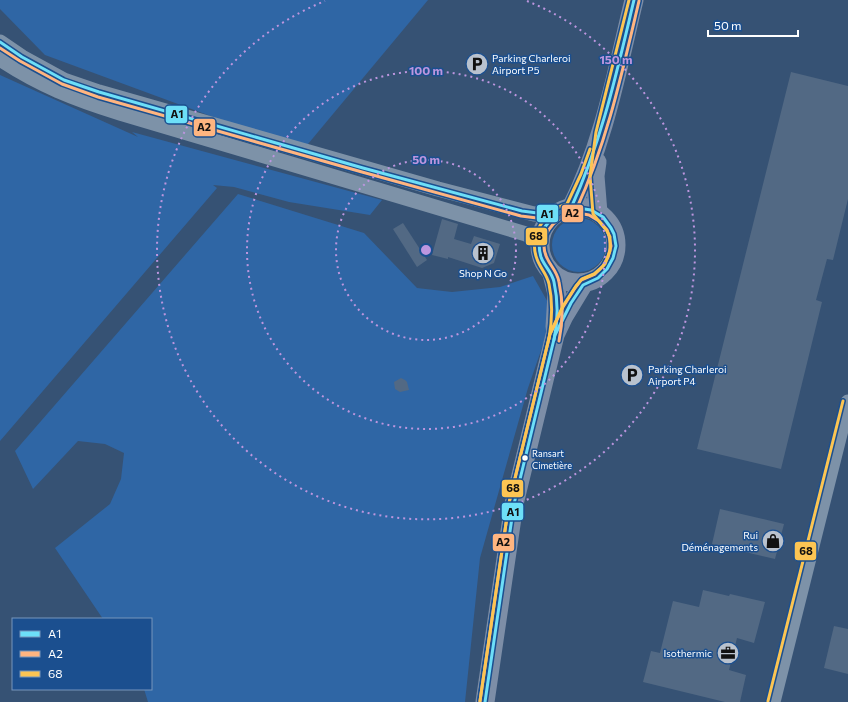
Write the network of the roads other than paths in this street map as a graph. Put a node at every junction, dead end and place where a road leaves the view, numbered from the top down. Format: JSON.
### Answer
{"nodes":[{"id":1,"x":634,"y":0,"type":"edge"},
{"id":2,"x":0,"y":42,"type":"edge"},
{"id":3,"x":0,"y":59,"type":"edge"},
{"id":4,"x":601,"y":133,"type":"junction"},
{"id":5,"x":565,"y":210,"type":"junction"},
{"id":6,"x":598,"y":213,"type":"junction"},
{"id":7,"x":540,"y":244,"type":"junction"},
{"id":8,"x":552,"y":274,"type":"junction"},
{"id":9,"x":584,"y":283,"type":"junction"},
{"id":10,"x":555,"y":335,"type":"junction"},
{"id":11,"x":848,"y":402,"type":"edge"},
{"id":12,"x":485,"y":702,"type":"edge"},
{"id":13,"x":773,"y":702,"type":"edge"}],
"edges":[{"from":1,"to":4,"type":"main road"},
{"from":2,"to":5,"type":"street"},
{"from":3,"to":7,"type":"street"},
{"from":4,"to":5,"type":"main road"},
{"from":4,"to":6,"type":"main road"},
{"from":5,"to":6,"type":"main road"},
{"from":5,"to":7,"type":"main road"},
{"from":6,"to":9,"type":"main road"},
{"from":7,"to":8,"type":"main road"},
{"from":8,"to":9,"type":"main road"},
{"from":8,"to":10,"type":"main road"},
{"from":9,"to":10,"type":"main road"},
{"from":10,"to":12,"type":"main road"},
{"from":11,"to":13,"type":"street"}]}
